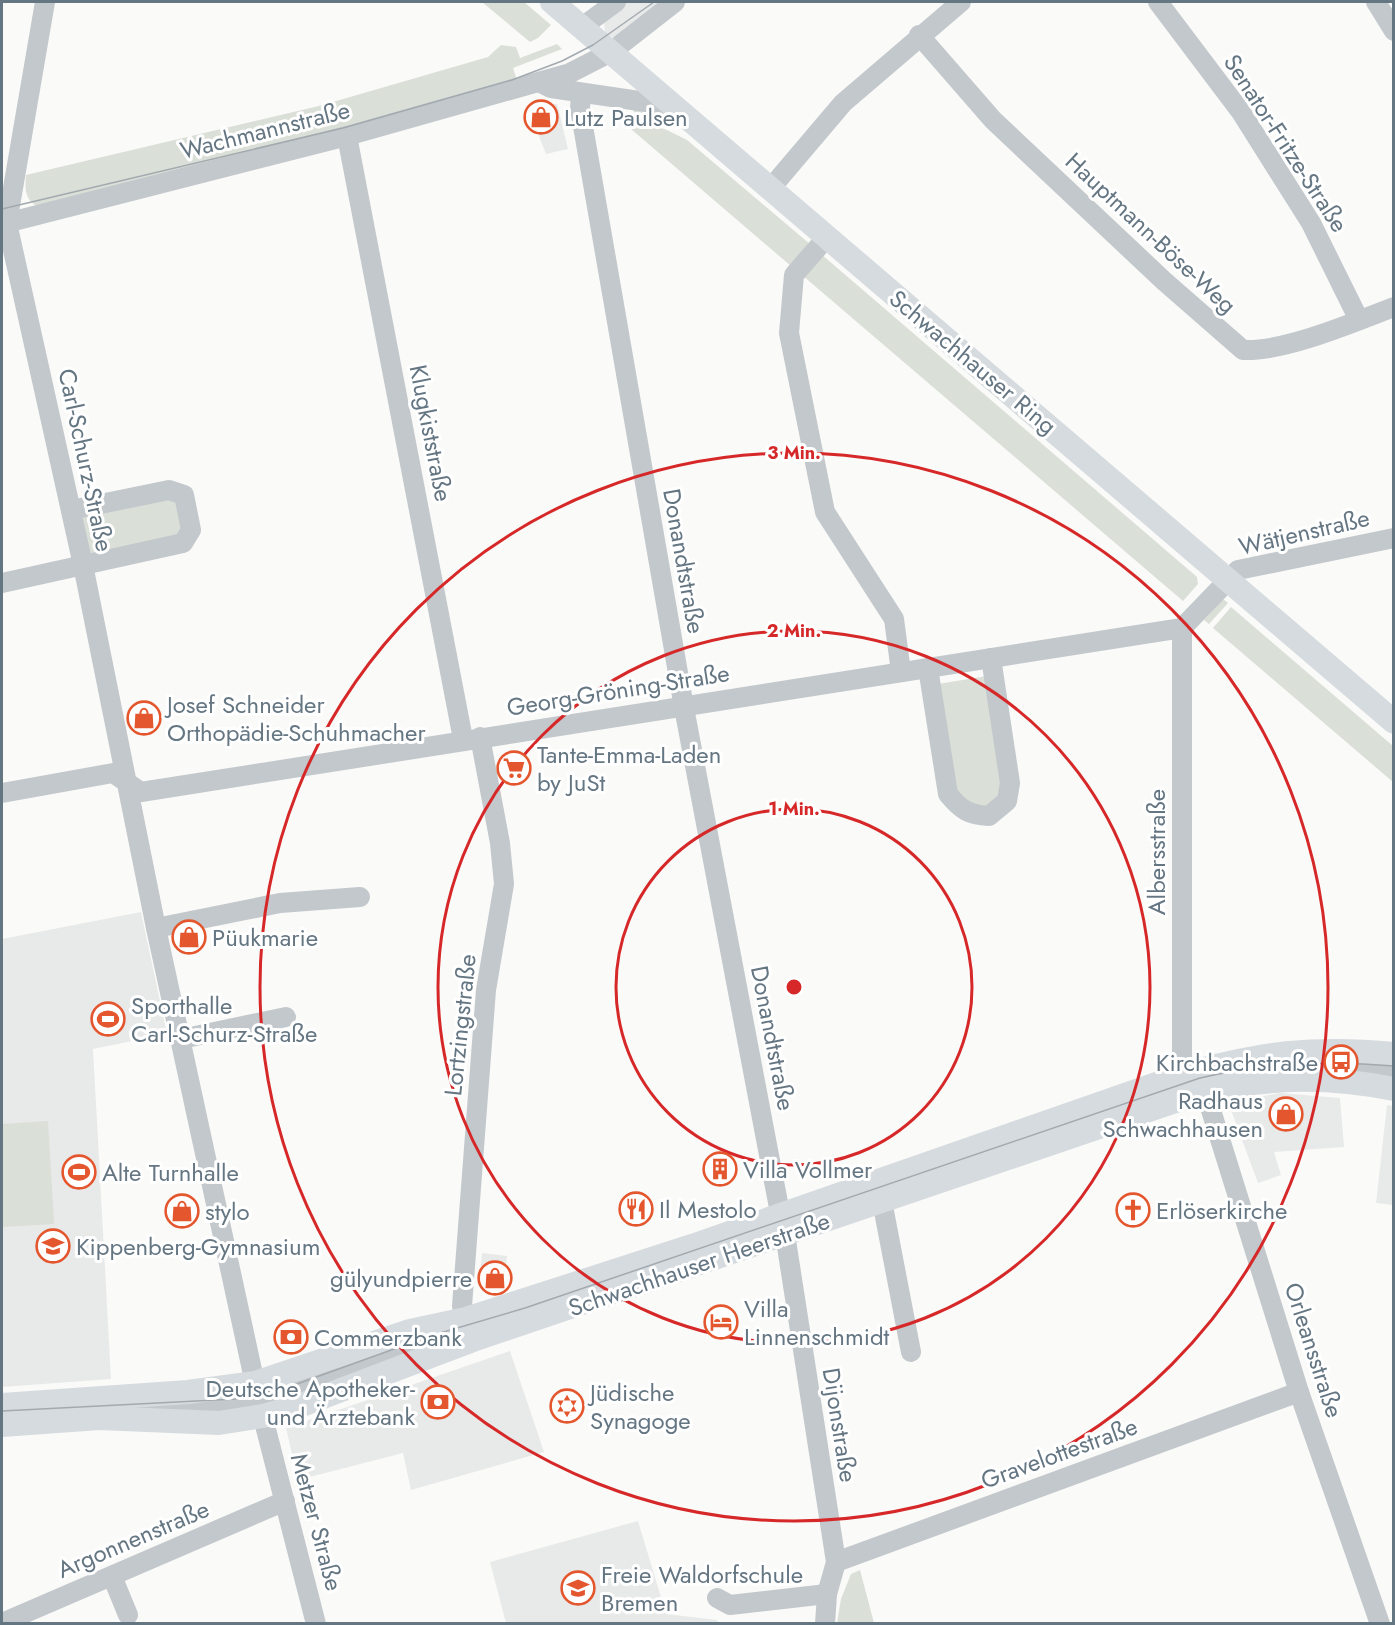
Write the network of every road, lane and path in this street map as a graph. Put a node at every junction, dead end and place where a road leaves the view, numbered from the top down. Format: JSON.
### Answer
{"nodes":[{"id":1,"x":45,"y":2,"type":"edge"},
{"id":2,"x":552,"y":2,"type":"edge"},
{"id":3,"x":616,"y":2,"type":"edge"},
{"id":4,"x":675,"y":2,"type":"edge"},
{"id":5,"x":961,"y":2,"type":"edge"},
{"id":6,"x":1158,"y":2,"type":"edge"},
{"id":7,"x":1376,"y":2,"type":"edge"},
{"id":8,"x":582,"y":27,"type":"junction"},
{"id":9,"x":1394,"y":31,"type":"edge"},
{"id":10,"x":919,"y":35,"type":"junction"},
{"id":11,"x":611,"y":52,"type":"junction"},
{"id":12,"x":541,"y":83,"type":"junction"},
{"id":13,"x":581,"y":93,"type":"junction"},
{"id":14,"x":673,"y":106,"type":"junction"},
{"id":15,"x":347,"y":136,"type":"junction"},
{"id":16,"x":770,"y":189,"type":"junction"},
{"id":17,"x":4,"y":224,"type":"edge"},
{"id":18,"x":827,"y":237,"type":"junction"},
{"id":19,"x":1394,"y":307,"type":"edge"},
{"id":20,"x":1359,"y":320,"type":"junction"},
{"id":21,"x":71,"y":510,"type":"junction"},
{"id":22,"x":1394,"y":538,"type":"edge"},
{"id":23,"x":83,"y":566,"type":"junction"},
{"id":24,"x":1228,"y":580,"type":"junction"},
{"id":25,"x":2,"y":583,"type":"edge"},
{"id":26,"x":1182,"y":628,"type":"junction"},
{"id":27,"x":991,"y":658,"type":"junction"},
{"id":28,"x":928,"y":668,"type":"junction"},
{"id":29,"x":901,"y":672,"type":"junction"},
{"id":30,"x":684,"y":706,"type":"junction"},
{"id":31,"x":1394,"y":722,"type":"edge"},
{"id":32,"x":472,"y":738,"type":"junction"},
{"id":33,"x":126,"y":782,"type":"junction"},
{"id":34,"x":2,"y":793,"type":"edge"},
{"id":35,"x":360,"y":897,"type":"dead end"},
{"id":36,"x":156,"y":928,"type":"junction"},
{"id":37,"x":286,"y":1017,"type":"dead end"},
{"id":38,"x":181,"y":1039,"type":"junction"},
{"id":39,"x":1394,"y":1054,"type":"edge"},
{"id":40,"x":1394,"y":1070,"type":"edge"},
{"id":41,"x":1182,"y":1075,"type":"junction"},
{"id":42,"x":1394,"y":1089,"type":"edge"},
{"id":43,"x":1205,"y":1091,"type":"junction"},
{"id":44,"x":882,"y":1201,"type":"junction"},
{"id":45,"x":783,"y":1224,"type":"junction"},
{"id":46,"x":466,"y":1319,"type":"junction"},
{"id":47,"x":911,"y":1352,"type":"dead end"},
{"id":48,"x":1299,"y":1392,"type":"junction"},
{"id":49,"x":259,"y":1400,"type":"junction"},
{"id":50,"x":2,"y":1405,"type":"edge"},
{"id":51,"x":2,"y":1414,"type":"edge"},
{"id":52,"x":2,"y":1425,"type":"edge"},
{"id":53,"x":285,"y":1501,"type":"junction"},
{"id":54,"x":836,"y":1562,"type":"junction"},
{"id":55,"x":112,"y":1576,"type":"junction"},
{"id":56,"x":827,"y":1594,"type":"junction"},
{"id":57,"x":717,"y":1598,"type":"dead end"},
{"id":58,"x":43,"y":1615,"type":"edge"},
{"id":59,"x":130,"y":1619,"type":"edge"},
{"id":60,"x":2,"y":1623,"type":"edge"},
{"id":61,"x":316,"y":1623,"type":"edge"},
{"id":62,"x":825,"y":1623,"type":"edge"},
{"id":63,"x":1380,"y":1623,"type":"edge"}],
"edges":[{"from":1,"to":17,"type":"street","name":"Carl-Schurz-Straße"},
{"from":2,"to":8,"type":"main road","name":"Schwachhauser Ring"},
{"from":3,"to":8,"type":"street"},
{"from":4,"to":11,"type":"street","name":"Wachmannstraße"},
{"from":5,"to":10,"type":"street"},
{"from":6,"to":20,"type":"street","name":"Senator-Fritze-Straße"},
{"from":7,"to":9,"type":"street"},
{"from":8,"to":11,"type":"main road","name":"Schwachhauser Ring"},
{"from":10,"to":16,"type":"street"},
{"from":10,"to":20,"type":"street","name":"Hauptmann-Böse-Weg"},
{"from":11,"to":12,"type":"street","name":"Wachmannstraße"},
{"from":11,"to":14,"type":"main road","name":"Schwachhauser Ring"},
{"from":12,"to":13,"type":"street"},
{"from":12,"to":15,"type":"street","name":"Wachmannstraße"},
{"from":13,"to":14,"type":"street"},
{"from":13,"to":30,"type":"street","name":"Donandtstraße"},
{"from":14,"to":16,"type":"main road","name":"Schwachhauser Ring"},
{"from":15,"to":17,"type":"street","name":"Wachmannstraße"},
{"from":15,"to":32,"type":"street","name":"Klugkiststraße"},
{"from":16,"to":18,"type":"main road","name":"Schwachhauser Ring"},
{"from":17,"to":21,"type":"street","name":"Carl-Schurz-Straße"},
{"from":18,"to":24,"type":"main road","name":"Schwachhauser Ring"},
{"from":18,"to":29,"type":"street"},
{"from":19,"to":20,"type":"street","name":"Hauptmann-Böse-Weg"},
{"from":21,"to":23,"type":"street","name":"Carl-Schurz-Straße"},
{"from":21,"to":23,"type":"street"},
{"from":22,"to":24,"type":"street","name":"Wätjenstraße"},
{"from":23,"to":25,"type":"street"},
{"from":23,"to":33,"type":"street","name":"Carl-Schurz-Straße"},
{"from":24,"to":26,"type":"street"},
{"from":24,"to":31,"type":"main road","name":"Schwachhauser Ring"},
{"from":26,"to":27,"type":"street","name":"Georg-Gröning-Straße"},
{"from":26,"to":41,"type":"street","name":"Albersstraße"},
{"from":27,"to":28,"type":"street","name":"Georg-Gröning-Straße"},
{"from":27,"to":28,"type":"street"},
{"from":28,"to":29,"type":"street","name":"Georg-Gröning-Straße"},
{"from":29,"to":30,"type":"street","name":"Georg-Gröning-Straße"},
{"from":30,"to":32,"type":"street","name":"Georg-Gröning-Straße"},
{"from":30,"to":45,"type":"street","name":"Donandtstraße"},
{"from":32,"to":33,"type":"street","name":"Georg-Gröning-Straße"},
{"from":32,"to":46,"type":"street","name":"Lortzingstraße"},
{"from":33,"to":34,"type":"street","name":"Georg-Gröning-Straße"},
{"from":33,"to":36,"type":"street","name":"Carl-Schurz-Straße"},
{"from":35,"to":36,"type":"street"},
{"from":36,"to":38,"type":"street","name":"Carl-Schurz-Straße"},
{"from":37,"to":38,"type":"street"},
{"from":38,"to":49,"type":"street","name":"Carl-Schurz-Straße"},
{"from":39,"to":41,"type":"main road","name":"Schwachhauser Heerstraße"},
{"from":40,"to":49,"type":"street"},
{"from":41,"to":45,"type":"main road","name":"Schwachhauser Heerstraße"},
{"from":42,"to":43,"type":"main road","name":"Schwachhauser Heerstraße"},
{"from":43,"to":44,"type":"main road","name":"Schwachhauser Heerstraße"},
{"from":43,"to":48,"type":"street","name":"Orleansstraße"},
{"from":44,"to":45,"type":"main road","name":"Schwachhauser Heerstraße"},
{"from":44,"to":47,"type":"street"},
{"from":45,"to":46,"type":"main road","name":"Schwachhauser Heerstraße"},
{"from":45,"to":49,"type":"main road","name":"Schwachhauser Heerstraße"},
{"from":45,"to":54,"type":"street","name":"Dijonstraße"},
{"from":46,"to":49,"type":"main road","name":"Schwachhauser Heerstraße"},
{"from":48,"to":54,"type":"street","name":"Gravelottestraße"},
{"from":48,"to":63,"type":"street","name":"Orleansstraße"},
{"from":49,"to":50,"type":"main road","name":"Schwachhauser Heerstraße"},
{"from":49,"to":51,"type":"street"},
{"from":49,"to":52,"type":"main road","name":"Schwachhauser Heerstraße"},
{"from":49,"to":53,"type":"street","name":"Metzer Straße"},
{"from":53,"to":55,"type":"street","name":"Argonnenstraße"},
{"from":53,"to":61,"type":"street","name":"Metzer Straße"},
{"from":54,"to":56,"type":"street","name":"Dijonstraße"},
{"from":55,"to":58,"type":"street","name":"Argonnenstraße"},
{"from":55,"to":59,"type":"street"},
{"from":56,"to":57,"type":"street"},
{"from":56,"to":62,"type":"street","name":"Dijonstraße"},
{"from":58,"to":60,"type":"street","name":"Argonnenstraße"}]}
